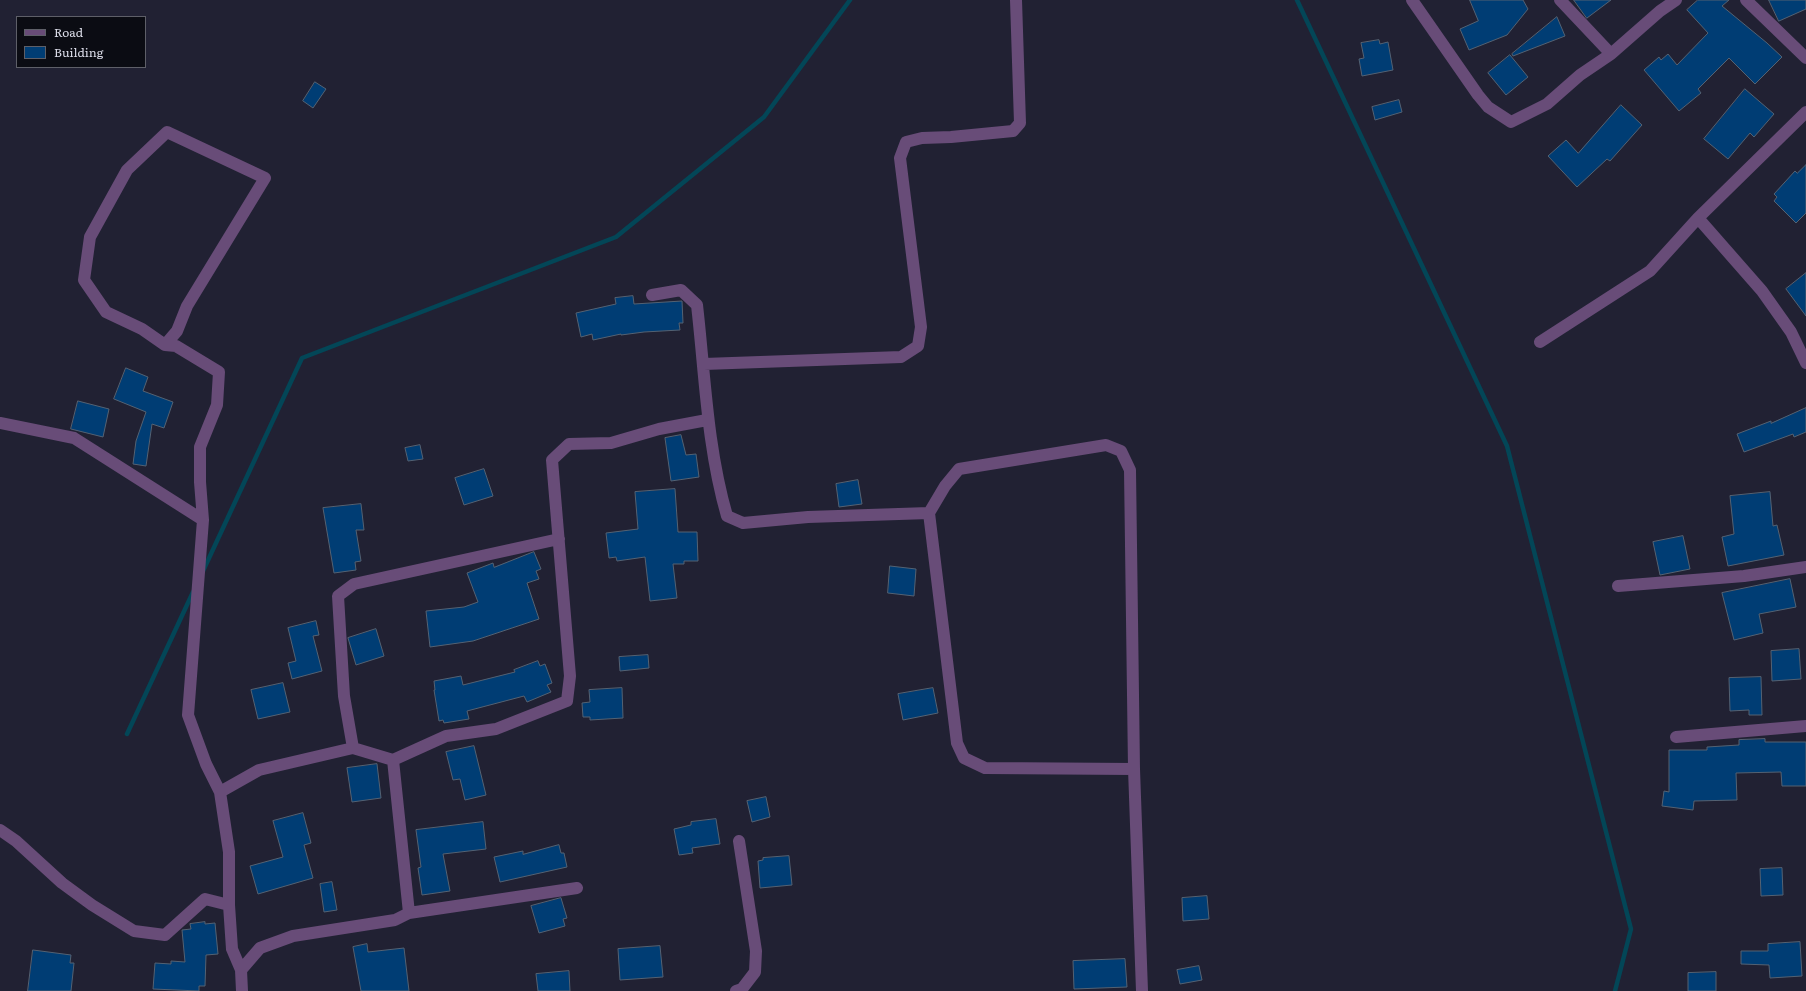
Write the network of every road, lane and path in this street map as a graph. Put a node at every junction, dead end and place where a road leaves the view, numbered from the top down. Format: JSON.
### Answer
{"nodes":[{"id":1,"x":1016,"y":0,"type":"edge"},
{"id":2,"x":1412,"y":0,"type":"edge"},
{"id":3,"x":1560,"y":0,"type":"edge"},
{"id":4,"x":1676,"y":0,"type":"edge"},
{"id":5,"x":1746,"y":0,"type":"edge"},
{"id":6,"x":1611,"y":54,"type":"junction"},
{"id":7,"x":1806,"y":58,"type":"edge"},
{"id":8,"x":1806,"y":112,"type":"edge"},
{"id":9,"x":1698,"y":218,"type":"junction"},
{"id":10,"x":652,"y":295,"type":"dead end"},
{"id":11,"x":1540,"y":342,"type":"dead end"},
{"id":12,"x":165,"y":345,"type":"junction"},
{"id":13,"x":1806,"y":363,"type":"edge"},
{"id":14,"x":704,"y":364,"type":"junction"},
{"id":15,"x":707,"y":420,"type":"junction"},
{"id":16,"x":0,"y":423,"type":"edge"},
{"id":17,"x":929,"y":514,"type":"junction"},
{"id":18,"x":203,"y":520,"type":"junction"},
{"id":19,"x":559,"y":539,"type":"junction"},
{"id":20,"x":1806,"y":567,"type":"edge"},
{"id":21,"x":1618,"y":586,"type":"dead end"},
{"id":22,"x":1806,"y":726,"type":"edge"},
{"id":23,"x":1676,"y":737,"type":"dead end"},
{"id":24,"x":353,"y":748,"type":"junction"},
{"id":25,"x":393,"y":760,"type":"junction"},
{"id":26,"x":1134,"y":769,"type":"junction"},
{"id":27,"x":220,"y":792,"type":"junction"},
{"id":28,"x":0,"y":830,"type":"edge"},
{"id":29,"x":739,"y":840,"type":"dead end"},
{"id":30,"x":577,"y":888,"type":"dead end"},
{"id":31,"x":229,"y":905,"type":"junction"},
{"id":32,"x":409,"y":913,"type":"junction"},
{"id":33,"x":241,"y":970,"type":"junction"},
{"id":34,"x":741,"y":990,"type":"edge"},
{"id":35,"x":242,"y":991,"type":"edge"},
{"id":36,"x":1142,"y":991,"type":"edge"}],
"edges":[{"from":1,"to":14,"type":"street"},
{"from":2,"to":6,"type":"street"},
{"from":3,"to":6,"type":"street"},
{"from":4,"to":6,"type":"street"},
{"from":5,"to":7,"type":"street"},
{"from":8,"to":9,"type":"street"},
{"from":9,"to":11,"type":"street"},
{"from":9,"to":13,"type":"street"},
{"from":10,"to":14,"type":"street"},
{"from":12,"to":12,"type":"street"},
{"from":12,"to":18,"type":"street"},
{"from":14,"to":15,"type":"street"},
{"from":15,"to":17,"type":"street"},
{"from":15,"to":19,"type":"street"},
{"from":16,"to":18,"type":"street"},
{"from":17,"to":26,"type":"street"},
{"from":17,"to":26,"type":"street"},
{"from":18,"to":27,"type":"street"},
{"from":19,"to":24,"type":"street"},
{"from":19,"to":25,"type":"street"},
{"from":20,"to":21,"type":"street"},
{"from":22,"to":23,"type":"street"},
{"from":24,"to":25,"type":"street"},
{"from":24,"to":27,"type":"street"},
{"from":25,"to":32,"type":"street"},
{"from":26,"to":36,"type":"street"},
{"from":27,"to":31,"type":"street"},
{"from":28,"to":31,"type":"street"},
{"from":29,"to":34,"type":"street"},
{"from":30,"to":32,"type":"street"},
{"from":31,"to":33,"type":"street"},
{"from":32,"to":33,"type":"street"},
{"from":33,"to":35,"type":"street"}]}
